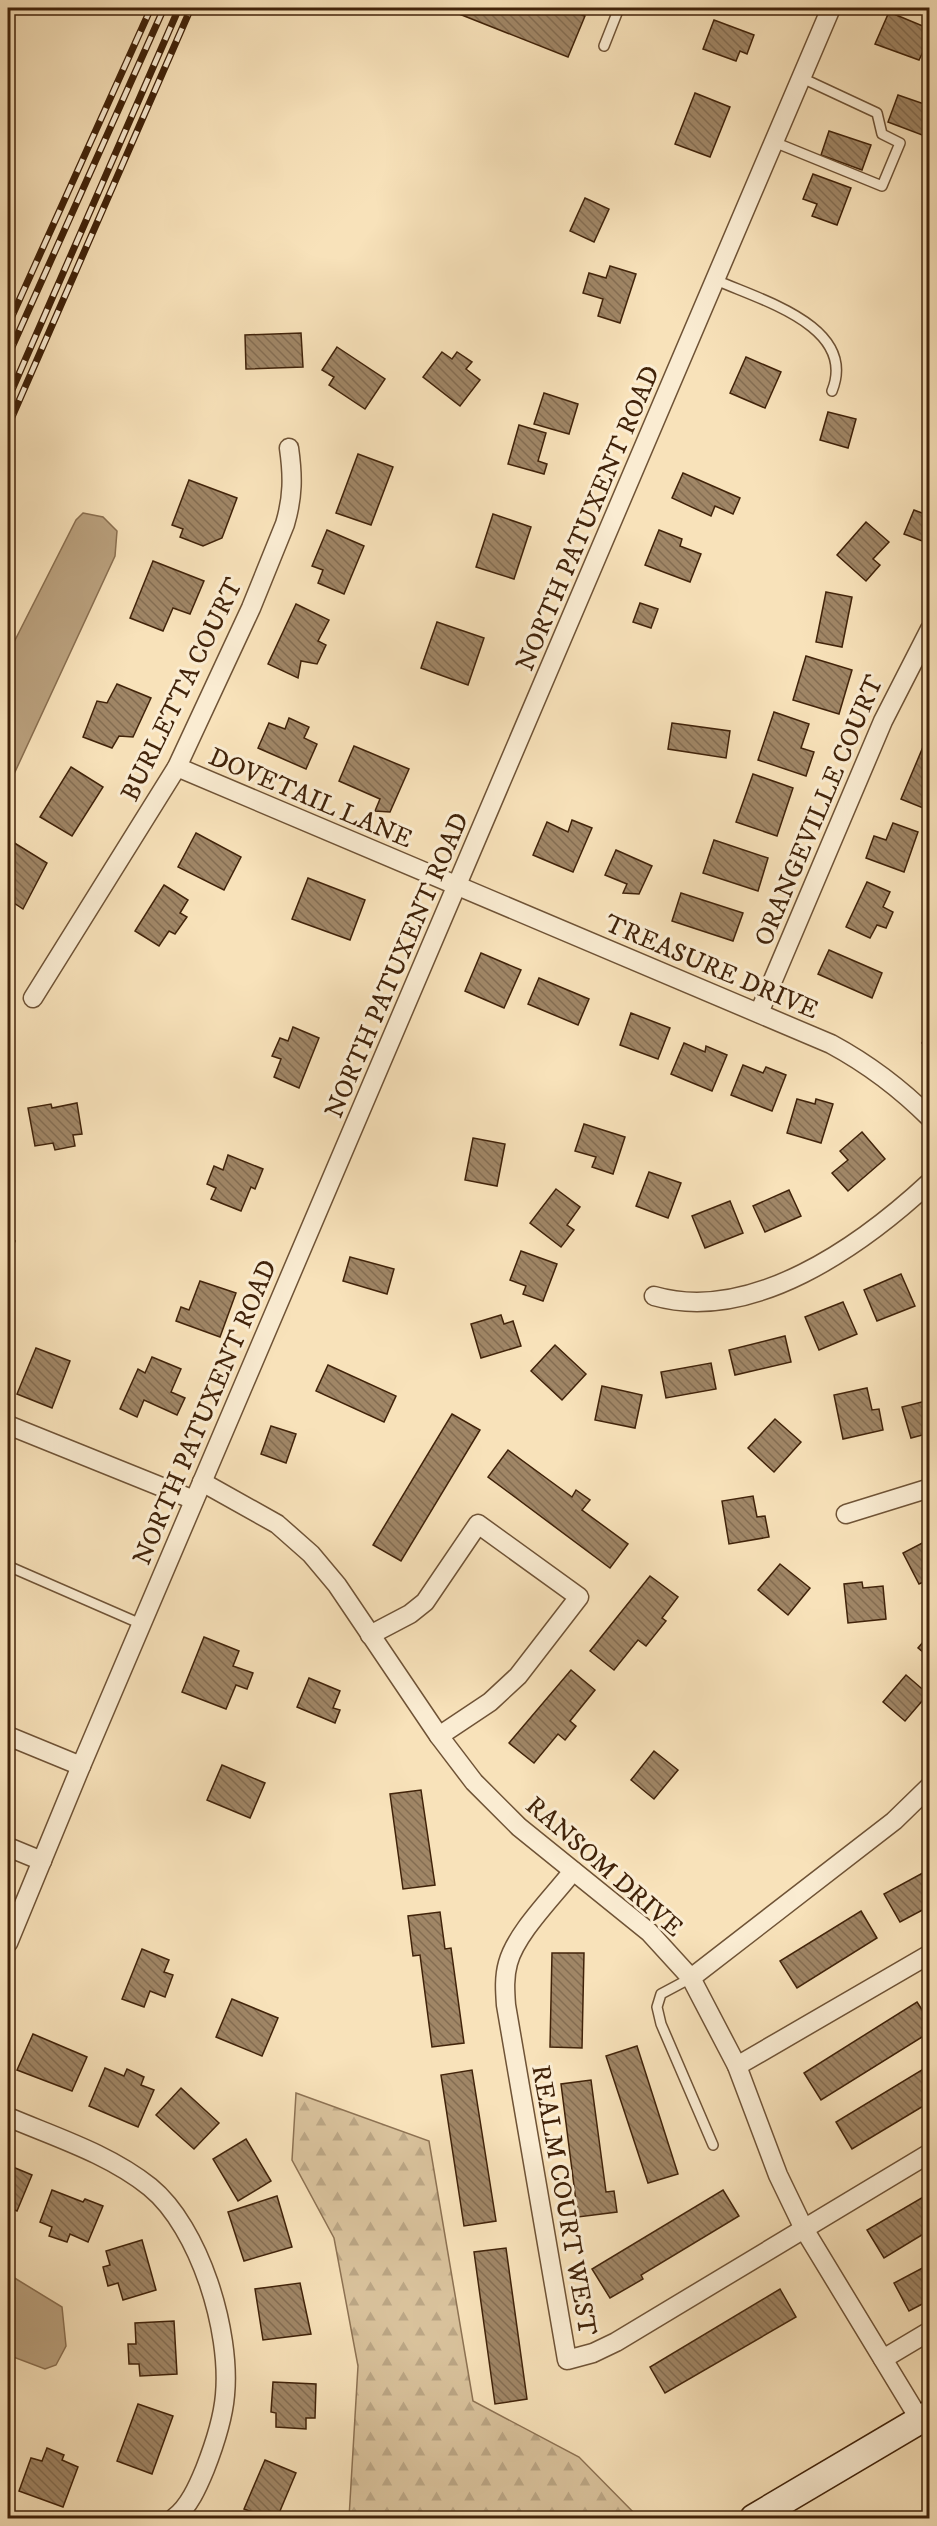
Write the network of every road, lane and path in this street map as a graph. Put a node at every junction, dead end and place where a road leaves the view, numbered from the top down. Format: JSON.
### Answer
{"nodes":[{"id":1,"x":619,"y":8,"type":"edge"},
{"id":2,"x":831,"y":8,"type":"edge"},
{"id":3,"x":604,"y":46,"type":"dead end"},
{"id":4,"x":802,"y":78,"type":"junction"},
{"id":5,"x":774,"y":142,"type":"junction"},
{"id":6,"x":716,"y":280,"type":"junction"},
{"id":7,"x":832,"y":391,"type":"dead end"},
{"id":8,"x":289,"y":448,"type":"dead end"},
{"id":9,"x":930,"y":629,"type":"edge"},
{"id":10,"x":177,"y":767,"type":"junction"},
{"id":11,"x":458,"y":888,"type":"junction"},
{"id":12,"x":33,"y":998,"type":"dead end"},
{"id":13,"x":759,"y":1013,"type":"junction"},
{"id":14,"x":930,"y":1118,"type":"edge"},
{"id":15,"x":930,"y":1182,"type":"edge"},
{"id":16,"x":654,"y":1296,"type":"dead end"},
{"id":17,"x":8,"y":1425,"type":"edge"},
{"id":18,"x":201,"y":1482,"type":"junction"},
{"id":19,"x":930,"y":1488,"type":"edge"},
{"id":20,"x":194,"y":1500,"type":"junction"},
{"id":21,"x":846,"y":1514,"type":"dead end"},
{"id":22,"x":8,"y":1566,"type":"edge"},
{"id":23,"x":141,"y":1624,"type":"junction"},
{"id":24,"x":370,"y":1635,"type":"junction"},
{"id":25,"x":8,"y":1736,"type":"edge"},
{"id":26,"x":439,"y":1736,"type":"junction"},
{"id":27,"x":81,"y":1766,"type":"junction"},
{"id":28,"x":930,"y":1786,"type":"edge"},
{"id":29,"x":8,"y":1848,"type":"edge"},
{"id":30,"x":42,"y":1861,"type":"junction"},
{"id":31,"x":573,"y":1871,"type":"junction"},
{"id":32,"x":8,"y":1943,"type":"edge"},
{"id":33,"x":930,"y":1954,"type":"edge"},
{"id":34,"x":691,"y":1978,"type":"junction"},
{"id":35,"x":738,"y":2066,"type":"junction"},
{"id":36,"x":8,"y":2117,"type":"edge"},
{"id":37,"x":713,"y":2145,"type":"dead end"},
{"id":38,"x":930,"y":2153,"type":"edge"},
{"id":39,"x":804,"y":2229,"type":"junction"},
{"id":40,"x":930,"y":2331,"type":"edge"},
{"id":41,"x":883,"y":2359,"type":"junction"},
{"id":42,"x":925,"y":2417,"type":"edge"},
{"id":43,"x":174,"y":2518,"type":"edge"},
{"id":44,"x":754,"y":2518,"type":"edge"}],
"edges":[{"from":1,"to":3,"type":"lane"},
{"from":2,"to":4,"type":"street","name":"NORTH PATUXENT ROAD"},
{"from":4,"to":5,"type":"street","name":"NORTH PATUXENT ROAD"},
{"from":4,"to":5,"type":"lane"},
{"from":5,"to":6,"type":"street","name":"NORTH PATUXENT ROAD"},
{"from":6,"to":7,"type":"lane"},
{"from":6,"to":11,"type":"street","name":"NORTH PATUXENT ROAD"},
{"from":8,"to":10,"type":"street","name":"BURLETTA COURT"},
{"from":9,"to":13,"type":"street","name":"ORANGEVILLE COURT"},
{"from":10,"to":11,"type":"street","name":"DOVETAIL LANE"},
{"from":10,"to":12,"type":"street","name":"BURLETTA COURT"},
{"from":11,"to":13,"type":"street","name":"TREASURE DRIVE"},
{"from":11,"to":18,"type":"street","name":"NORTH PATUXENT ROAD"},
{"from":13,"to":14,"type":"street","name":"TREASURE DRIVE"},
{"from":15,"to":16,"type":"street"},
{"from":17,"to":20,"type":"street"},
{"from":18,"to":20,"type":"street","name":"NORTH PATUXENT ROAD"},
{"from":18,"to":24,"type":"street","name":"RANSOM DRIVE"},
{"from":19,"to":21,"type":"street"},
{"from":20,"to":23,"type":"street","name":"NORTH PATUXENT ROAD"},
{"from":22,"to":23,"type":"lane"},
{"from":23,"to":27,"type":"street","name":"NORTH PATUXENT ROAD"},
{"from":24,"to":26,"type":"street","name":"RANSOM DRIVE"},
{"from":24,"to":26,"type":"street"},
{"from":25,"to":27,"type":"street"},
{"from":26,"to":31,"type":"street","name":"RANSOM DRIVE"},
{"from":27,"to":30,"type":"street","name":"NORTH PATUXENT ROAD"},
{"from":28,"to":34,"type":"street"},
{"from":29,"to":30,"type":"street"},
{"from":30,"to":32,"type":"street","name":"NORTH PATUXENT ROAD"},
{"from":31,"to":34,"type":"street","name":"RANSOM DRIVE"},
{"from":31,"to":39,"type":"street","name":"REALM COURT WEST"},
{"from":33,"to":35,"type":"street"},
{"from":34,"to":35,"type":"street","name":"RANSOM DRIVE"},
{"from":34,"to":37,"type":"lane"},
{"from":35,"to":39,"type":"street","name":"RANSOM DRIVE"},
{"from":36,"to":43,"type":"street"},
{"from":38,"to":39,"type":"street"},
{"from":39,"to":41,"type":"street","name":"RANSOM DRIVE"},
{"from":40,"to":41,"type":"street"},
{"from":41,"to":42,"type":"street","name":"RANSOM DRIVE"},
{"from":42,"to":44,"type":"main road"}]}
